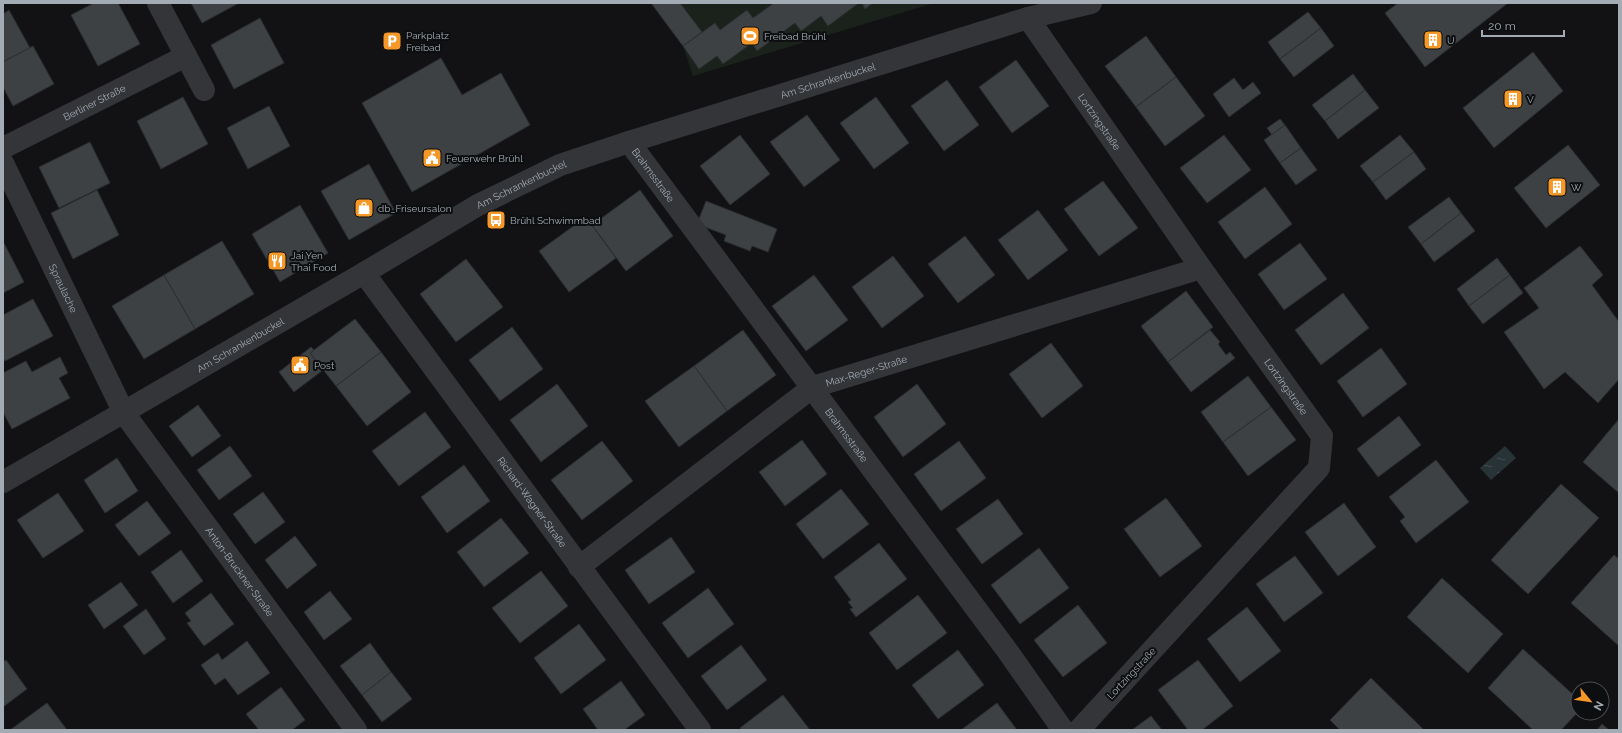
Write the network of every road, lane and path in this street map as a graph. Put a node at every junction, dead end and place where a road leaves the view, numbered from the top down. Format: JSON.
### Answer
{"nodes":[{"id":1,"x":158,"y":3,"type":"edge"},
{"id":2,"x":1091,"y":3,"type":"edge"},
{"id":3,"x":1028,"y":18,"type":"junction"},
{"id":4,"x":186,"y":56,"type":"junction"},
{"id":5,"x":204,"y":90,"type":"dead end"},
{"id":6,"x":629,"y":142,"type":"junction"},
{"id":7,"x":3,"y":148,"type":"edge"},
{"id":8,"x":3,"y":163,"type":"edge"},
{"id":9,"x":1201,"y":268,"type":"junction"},
{"id":10,"x":364,"y":273,"type":"junction"},
{"id":11,"x":813,"y":387,"type":"junction"},
{"id":12,"x":124,"y":413,"type":"junction"},
{"id":13,"x":3,"y":482,"type":"edge"},
{"id":14,"x":579,"y":567,"type":"junction"},
{"id":15,"x":356,"y":730,"type":"edge"},
{"id":16,"x":700,"y":730,"type":"edge"},
{"id":17,"x":1063,"y":730,"type":"edge"},
{"id":18,"x":1079,"y":730,"type":"edge"}],
"edges":[{"from":1,"to":4,"type":"street"},
{"from":2,"to":3,"type":"street","name":"Am Schrankenbuckel"},
{"from":3,"to":6,"type":"street","name":"Am Schrankenbuckel"},
{"from":3,"to":9,"type":"street","name":"Lortzingstraße"},
{"from":4,"to":5,"type":"street"},
{"from":4,"to":7,"type":"street","name":"Berliner Straße"},
{"from":6,"to":10,"type":"street","name":"Am Schrankenbuckel"},
{"from":6,"to":11,"type":"street","name":"Brahmsstraße"},
{"from":8,"to":12,"type":"street","name":"Spraulache"},
{"from":9,"to":11,"type":"street","name":"Max-Reger-Straße"},
{"from":9,"to":18,"type":"street","name":"Lortzingstraße"},
{"from":10,"to":12,"type":"street","name":"Am Schrankenbuckel"},
{"from":10,"to":14,"type":"street","name":"Richard-Wagner-Straße"},
{"from":11,"to":14,"type":"street","name":"Max-Reger-Straße"},
{"from":11,"to":17,"type":"street","name":"Brahmsstraße"},
{"from":12,"to":13,"type":"street","name":"Am Schrankenbuckel"},
{"from":12,"to":15,"type":"street","name":"Anton-Bruckner-Straße"},
{"from":14,"to":16,"type":"street","name":"Richard-Wagner-Straße"}]}
